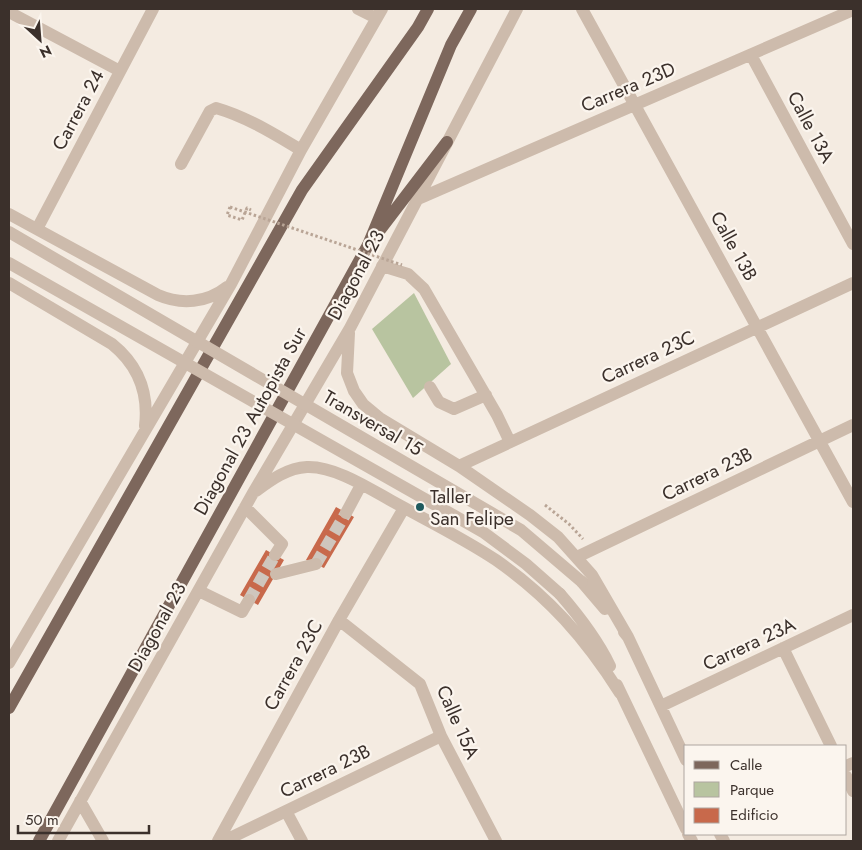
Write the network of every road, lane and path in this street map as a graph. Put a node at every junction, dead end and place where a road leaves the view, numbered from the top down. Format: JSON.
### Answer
{"nodes":[{"id":1,"x":153,"y":9,"type":"edge"},
{"id":2,"x":358,"y":9,"type":"edge"},
{"id":3,"x":428,"y":9,"type":"edge"},
{"id":4,"x":471,"y":9,"type":"edge"},
{"id":5,"x":517,"y":9,"type":"edge"},
{"id":6,"x":582,"y":9,"type":"edge"},
{"id":7,"x":853,"y":10,"type":"edge"},
{"id":8,"x":9,"y":12,"type":"edge"},
{"id":9,"x":379,"y":14,"type":"edge"},
{"id":10,"x":751,"y":54,"type":"junction"},
{"id":11,"x":120,"y":71,"type":"junction"},
{"id":12,"x":635,"y":105,"type":"junction"},
{"id":13,"x":447,"y":142,"type":"junction"},
{"id":14,"x":301,"y":150,"type":"junction"},
{"id":15,"x":180,"y":164,"type":"dead end"},
{"id":16,"x":418,"y":199,"type":"junction"},
{"id":17,"x":251,"y":210,"type":"dead end"},
{"id":18,"x":9,"y":214,"type":"edge"},
{"id":19,"x":37,"y":229,"type":"junction"},
{"id":20,"x":9,"y":232,"type":"edge"},
{"id":21,"x":853,"y":244,"type":"edge"},
{"id":22,"x":368,"y":245,"type":"junction"},
{"id":23,"x":9,"y":263,"type":"edge"},
{"id":24,"x":402,"y":265,"type":"dead end"},
{"id":25,"x":382,"y":266,"type":"junction"},
{"id":26,"x":9,"y":283,"type":"edge"},
{"id":27,"x":853,"y":283,"type":"edge"},
{"id":28,"x":231,"y":284,"type":"junction"},
{"id":29,"x":350,"y":328,"type":"junction"},
{"id":30,"x":757,"y":328,"type":"junction"},
{"id":31,"x":430,"y":387,"type":"dead end"},
{"id":32,"x":486,"y":396,"type":"junction"},
{"id":33,"x":853,"y":425,"type":"edge"},
{"id":34,"x":144,"y":431,"type":"junction"},
{"id":35,"x":820,"y":441,"type":"junction"},
{"id":36,"x":510,"y":442,"type":"junction"},
{"id":37,"x":459,"y":466,"type":"junction"},
{"id":38,"x":362,"y":485,"type":"junction"},
{"id":39,"x":252,"y":493,"type":"junction"},
{"id":40,"x":853,"y":502,"type":"edge"},
{"id":41,"x":245,"y":508,"type":"junction"},
{"id":42,"x":404,"y":508,"type":"junction"},
{"id":43,"x":346,"y":513,"type":"tunnel mouth"},
{"id":44,"x":275,"y":555,"type":"tunnel mouth"},
{"id":45,"x":577,"y":557,"type":"junction"},
{"id":46,"x":316,"y":564,"type":"dead end"},
{"id":47,"x":276,"y":574,"type":"dead end"},
{"id":48,"x":198,"y":591,"type":"junction"},
{"id":49,"x":249,"y":600,"type":"tunnel mouth"},
{"id":50,"x":853,"y":615,"type":"edge"},
{"id":51,"x":339,"y":620,"type":"junction"},
{"id":52,"x":628,"y":637,"type":"junction"},
{"id":53,"x":783,"y":648,"type":"junction"},
{"id":54,"x":9,"y":663,"type":"edge"},
{"id":55,"x":620,"y":693,"type":"junction"},
{"id":56,"x":661,"y":706,"type":"junction"},
{"id":57,"x":9,"y":708,"type":"edge"},
{"id":58,"x":441,"y":736,"type":"junction"},
{"id":59,"x":831,"y":745,"type":"edge"},
{"id":60,"x":684,"y":756,"type":"edge"},
{"id":61,"x":847,"y":778,"type":"edge"},
{"id":62,"x":853,"y":791,"type":"edge"},
{"id":63,"x":80,"y":802,"type":"junction"},
{"id":64,"x":286,"y":811,"type":"junction"},
{"id":65,"x":684,"y":825,"type":"edge"},
{"id":66,"x":39,"y":841,"type":"edge"},
{"id":67,"x":58,"y":841,"type":"edge"},
{"id":68,"x":103,"y":841,"type":"edge"},
{"id":69,"x":218,"y":841,"type":"edge"},
{"id":70,"x":224,"y":841,"type":"edge"},
{"id":71,"x":302,"y":841,"type":"edge"},
{"id":72,"x":496,"y":841,"type":"edge"}],
"edges":[{"from":1,"to":11,"type":"street","name":"Carrera 24"},
{"from":2,"to":9,"type":"street"},
{"from":3,"to":57,"type":"main road"},
{"from":4,"to":22,"type":"main road","name":"Diagonal 23 Autopista Sur"},
{"from":5,"to":13,"type":"street","name":"Diagonal 23"},
{"from":6,"to":12,"type":"street","name":"Calle 13B"},
{"from":7,"to":10,"type":"street","name":"Carrera 23D"},
{"from":8,"to":11,"type":"street"},
{"from":9,"to":14,"type":"street"},
{"from":10,"to":12,"type":"street","name":"Carrera 23D"},
{"from":10,"to":21,"type":"street","name":"Calle 13A"},
{"from":11,"to":19,"type":"street","name":"Carrera 24"},
{"from":12,"to":16,"type":"street","name":"Carrera 23D"},
{"from":12,"to":30,"type":"street","name":"Calle 13B"},
{"from":13,"to":16,"type":"street","name":"Diagonal 23"},
{"from":13,"to":22,"type":"main road"},
{"from":14,"to":15,"type":"street"},
{"from":14,"to":28,"type":"street"},
{"from":16,"to":25,"type":"street","name":"Diagonal 23"},
{"from":17,"to":24,"type":"path","bridge":true},
{"from":18,"to":19,"type":"street"},
{"from":19,"to":28,"type":"street"},
{"from":20,"to":52,"type":"street","name":"Transversal 15","bridge":true},
{"from":22,"to":66,"type":"main road","name":"Diagonal 23 Autopista Sur"},
{"from":23,"to":55,"type":"street","bridge":true},
{"from":25,"to":29,"type":"street","name":"Diagonal 23"},
{"from":25,"to":32,"type":"street"},
{"from":26,"to":34,"type":"street"},
{"from":27,"to":30,"type":"street","name":"Carrera 23C"},
{"from":28,"to":34,"type":"street"},
{"from":29,"to":37,"type":"street"},
{"from":29,"to":39,"type":"street","name":"Diagonal 23"},
{"from":30,"to":35,"type":"street","name":"Calle 13B"},
{"from":30,"to":36,"type":"street","name":"Carrera 23C"},
{"from":31,"to":32,"type":"street"},
{"from":32,"to":36,"type":"street"},
{"from":33,"to":35,"type":"street","name":"Carrera 23B"},
{"from":34,"to":54,"type":"street"},
{"from":35,"to":40,"type":"street","name":"Calle 13B"},
{"from":35,"to":45,"type":"street","name":"Carrera 23B"},
{"from":36,"to":37,"type":"street","name":"Carrera 23C"},
{"from":37,"to":45,"type":"street"},
{"from":38,"to":39,"type":"street"},
{"from":38,"to":42,"type":"street"},
{"from":38,"to":43,"type":"street"},
{"from":39,"to":41,"type":"street","name":"Diagonal 23"},
{"from":41,"to":44,"type":"street"},
{"from":41,"to":48,"type":"street","name":"Diagonal 23"},
{"from":42,"to":51,"type":"street","name":"Carrera 23C"},
{"from":42,"to":55,"type":"street"},
{"from":45,"to":52,"type":"street"},
{"from":46,"to":47,"type":"street"},
{"from":48,"to":49,"type":"street"},
{"from":48,"to":63,"type":"street","name":"Diagonal 23"},
{"from":50,"to":53,"type":"street","name":"Carrera 23A"},
{"from":51,"to":58,"type":"street","name":"Calle 15A"},
{"from":51,"to":69,"type":"street","name":"Carrera 23C"},
{"from":52,"to":56,"type":"street","name":"Transversal 15"},
{"from":53,"to":56,"type":"street","name":"Carrera 23A"},
{"from":53,"to":59,"type":"street"},
{"from":55,"to":65,"type":"street"},
{"from":56,"to":60,"type":"street","name":"Transversal 15"},
{"from":58,"to":64,"type":"street","name":"Carrera 23B"},
{"from":58,"to":72,"type":"street","name":"Calle 15A"},
{"from":61,"to":62,"type":"street"},
{"from":63,"to":67,"type":"street","name":"Diagonal 23"},
{"from":63,"to":68,"type":"street"},
{"from":64,"to":70,"type":"street","name":"Carrera 23B"},
{"from":64,"to":71,"type":"street"}]}
